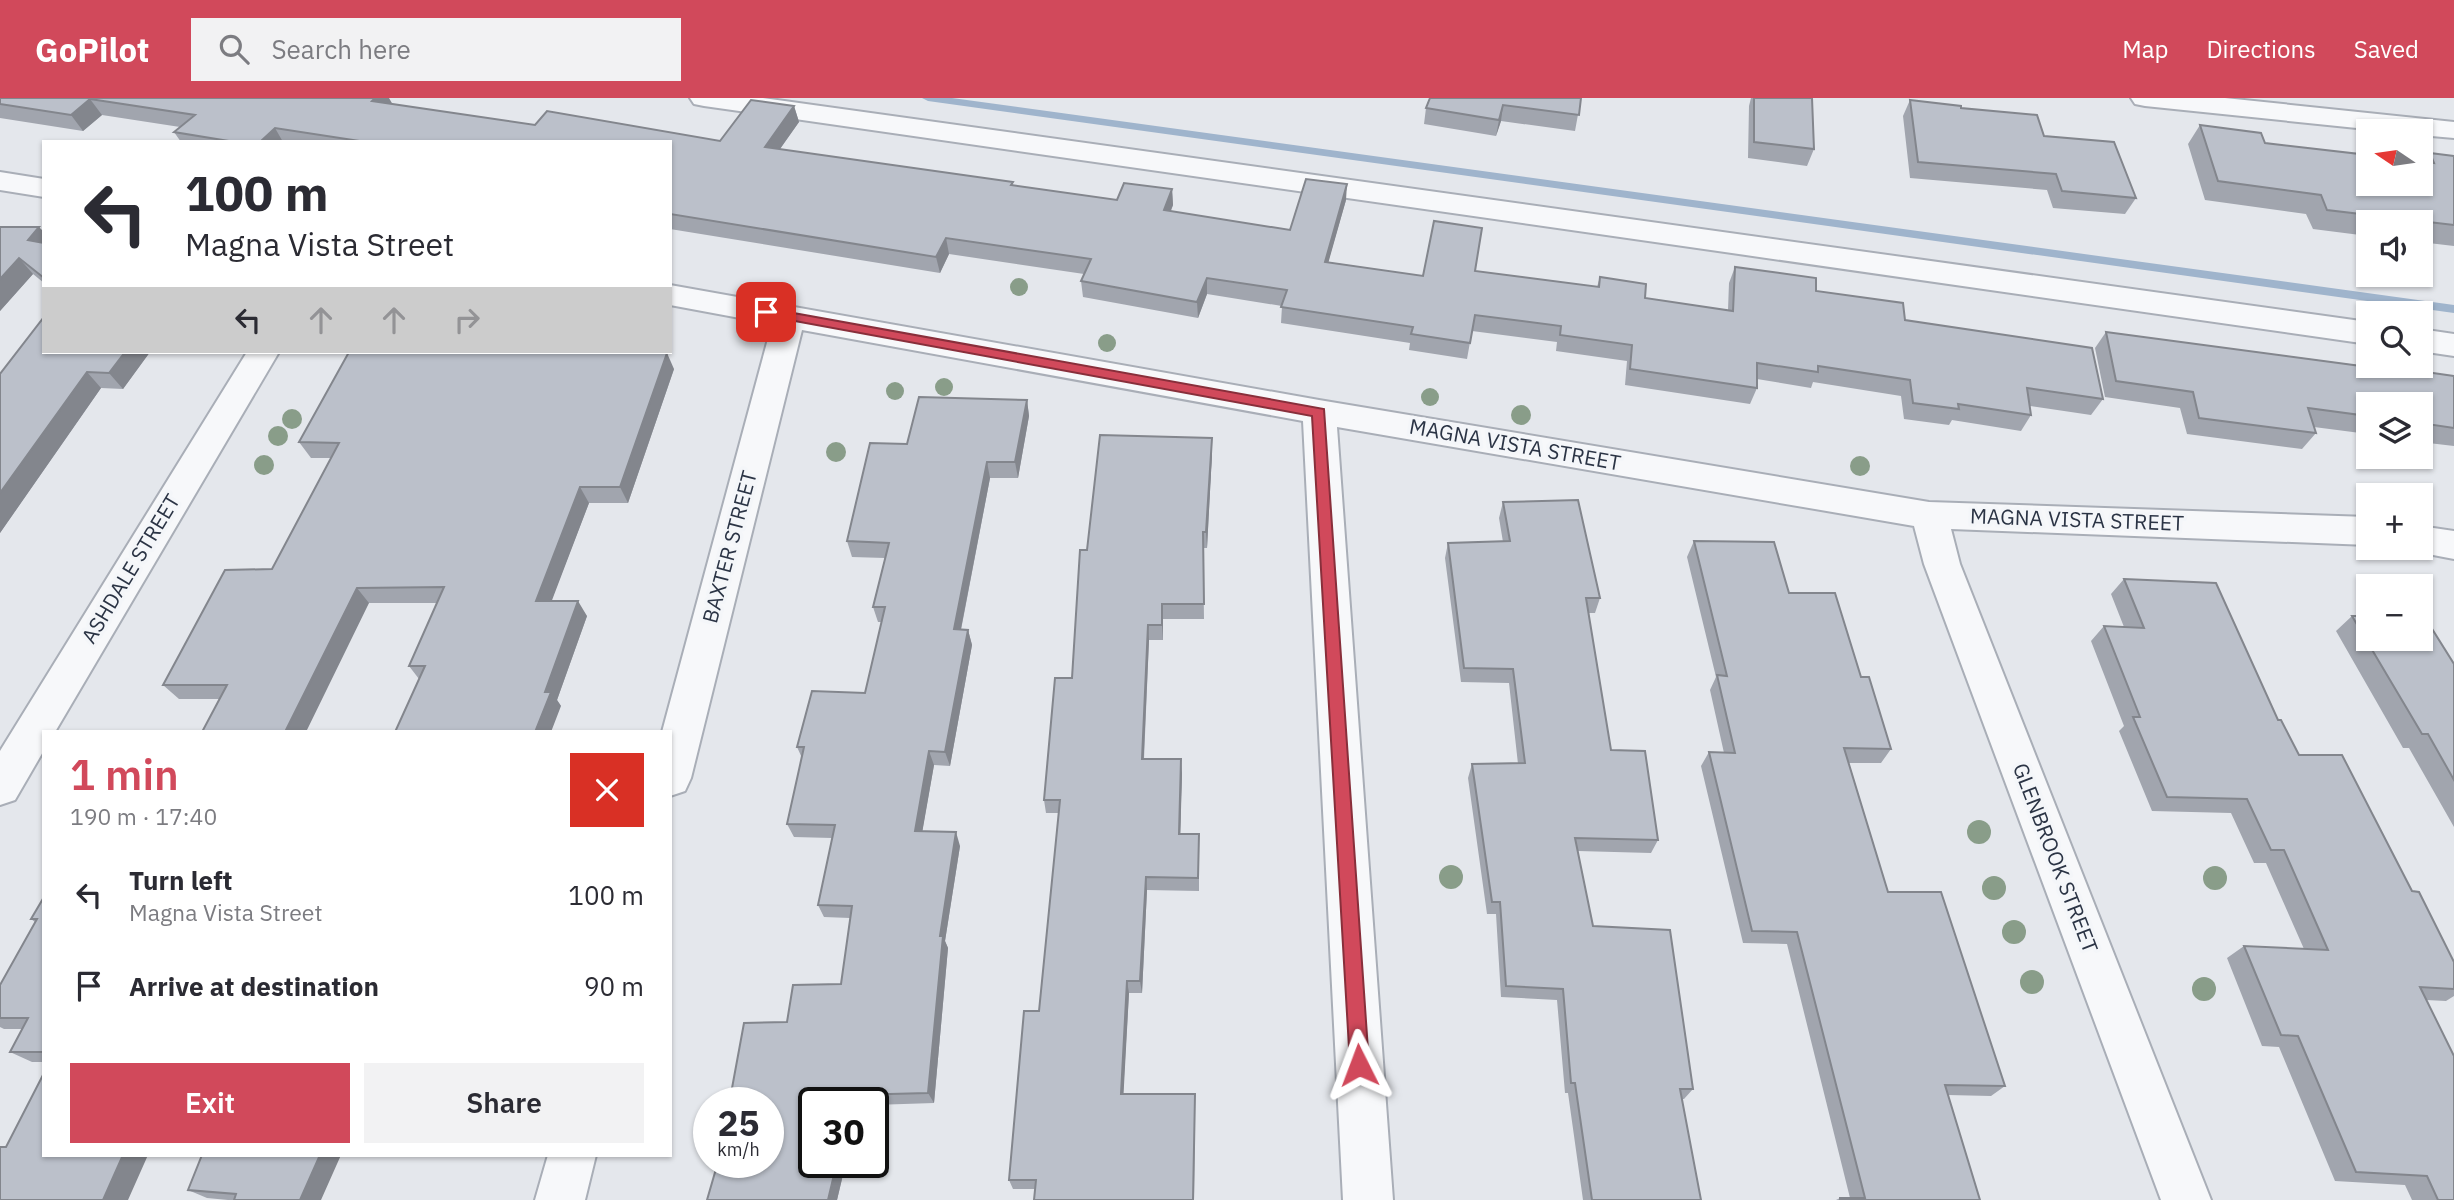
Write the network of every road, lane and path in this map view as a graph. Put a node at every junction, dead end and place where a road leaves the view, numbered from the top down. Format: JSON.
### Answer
{"nodes":[{"id":1,"x":704,"y":98,"type":"edge"},
{"id":2,"x":2145,"y":98,"type":"edge"},
{"id":3,"x":2441,"y":98,"type":"edge"},
{"id":4,"x":2454,"y":124,"type":"edge"},
{"id":5,"x":2454,"y":131,"type":"edge"},
{"id":6,"x":0,"y":181,"type":"edge"},
{"id":7,"x":42,"y":188,"type":"edge"},
{"id":8,"x":672,"y":295,"type":"edge"},
{"id":9,"x":790,"y":316,"type":"junction"},
{"id":10,"x":2356,"y":331,"type":"edge"},
{"id":11,"x":2433,"y":342,"type":"edge"},
{"id":12,"x":2454,"y":345,"type":"edge"},
{"id":13,"x":262,"y":354,"type":"edge"},
{"id":14,"x":1319,"y":412,"type":"junction"},
{"id":15,"x":1929,"y":514,"type":"junction"},
{"id":16,"x":2356,"y":531,"type":"edge"},
{"id":17,"x":2433,"y":542,"type":"edge"},
{"id":18,"x":2454,"y":545,"type":"edge"},
{"id":19,"x":672,"y":770,"type":"edge"},
{"id":20,"x":0,"y":787,"type":"edge"},
{"id":21,"x":572,"y":1157,"type":"edge"},
{"id":22,"x":561,"y":1200,"type":"edge"},
{"id":23,"x":1368,"y":1200,"type":"edge"},
{"id":24,"x":2186,"y":1200,"type":"edge"}],
"edges":[{"from":1,"to":10,"type":"street"},
{"from":2,"to":5,"type":"street"},
{"from":3,"to":4,"type":"street"},
{"from":6,"to":7,"type":"street"},
{"from":8,"to":9,"type":"street","name":"MAGNA VISTA STREET"},
{"from":9,"to":14,"type":"street","name":"MAGNA VISTA STREET"},
{"from":9,"to":19,"type":"street","name":"BAXTER STREET"},
{"from":11,"to":12,"type":"street"},
{"from":13,"to":20,"type":"street","name":"ASHDALE STREET"},
{"from":14,"to":15,"type":"street","name":"MAGNA VISTA STREET"},
{"from":14,"to":23,"type":"street"},
{"from":15,"to":16,"type":"street","name":"MAGNA VISTA STREET"},
{"from":15,"to":24,"type":"street","name":"GLENBROOK STREET"},
{"from":17,"to":18,"type":"street"},
{"from":21,"to":22,"type":"street"}]}
